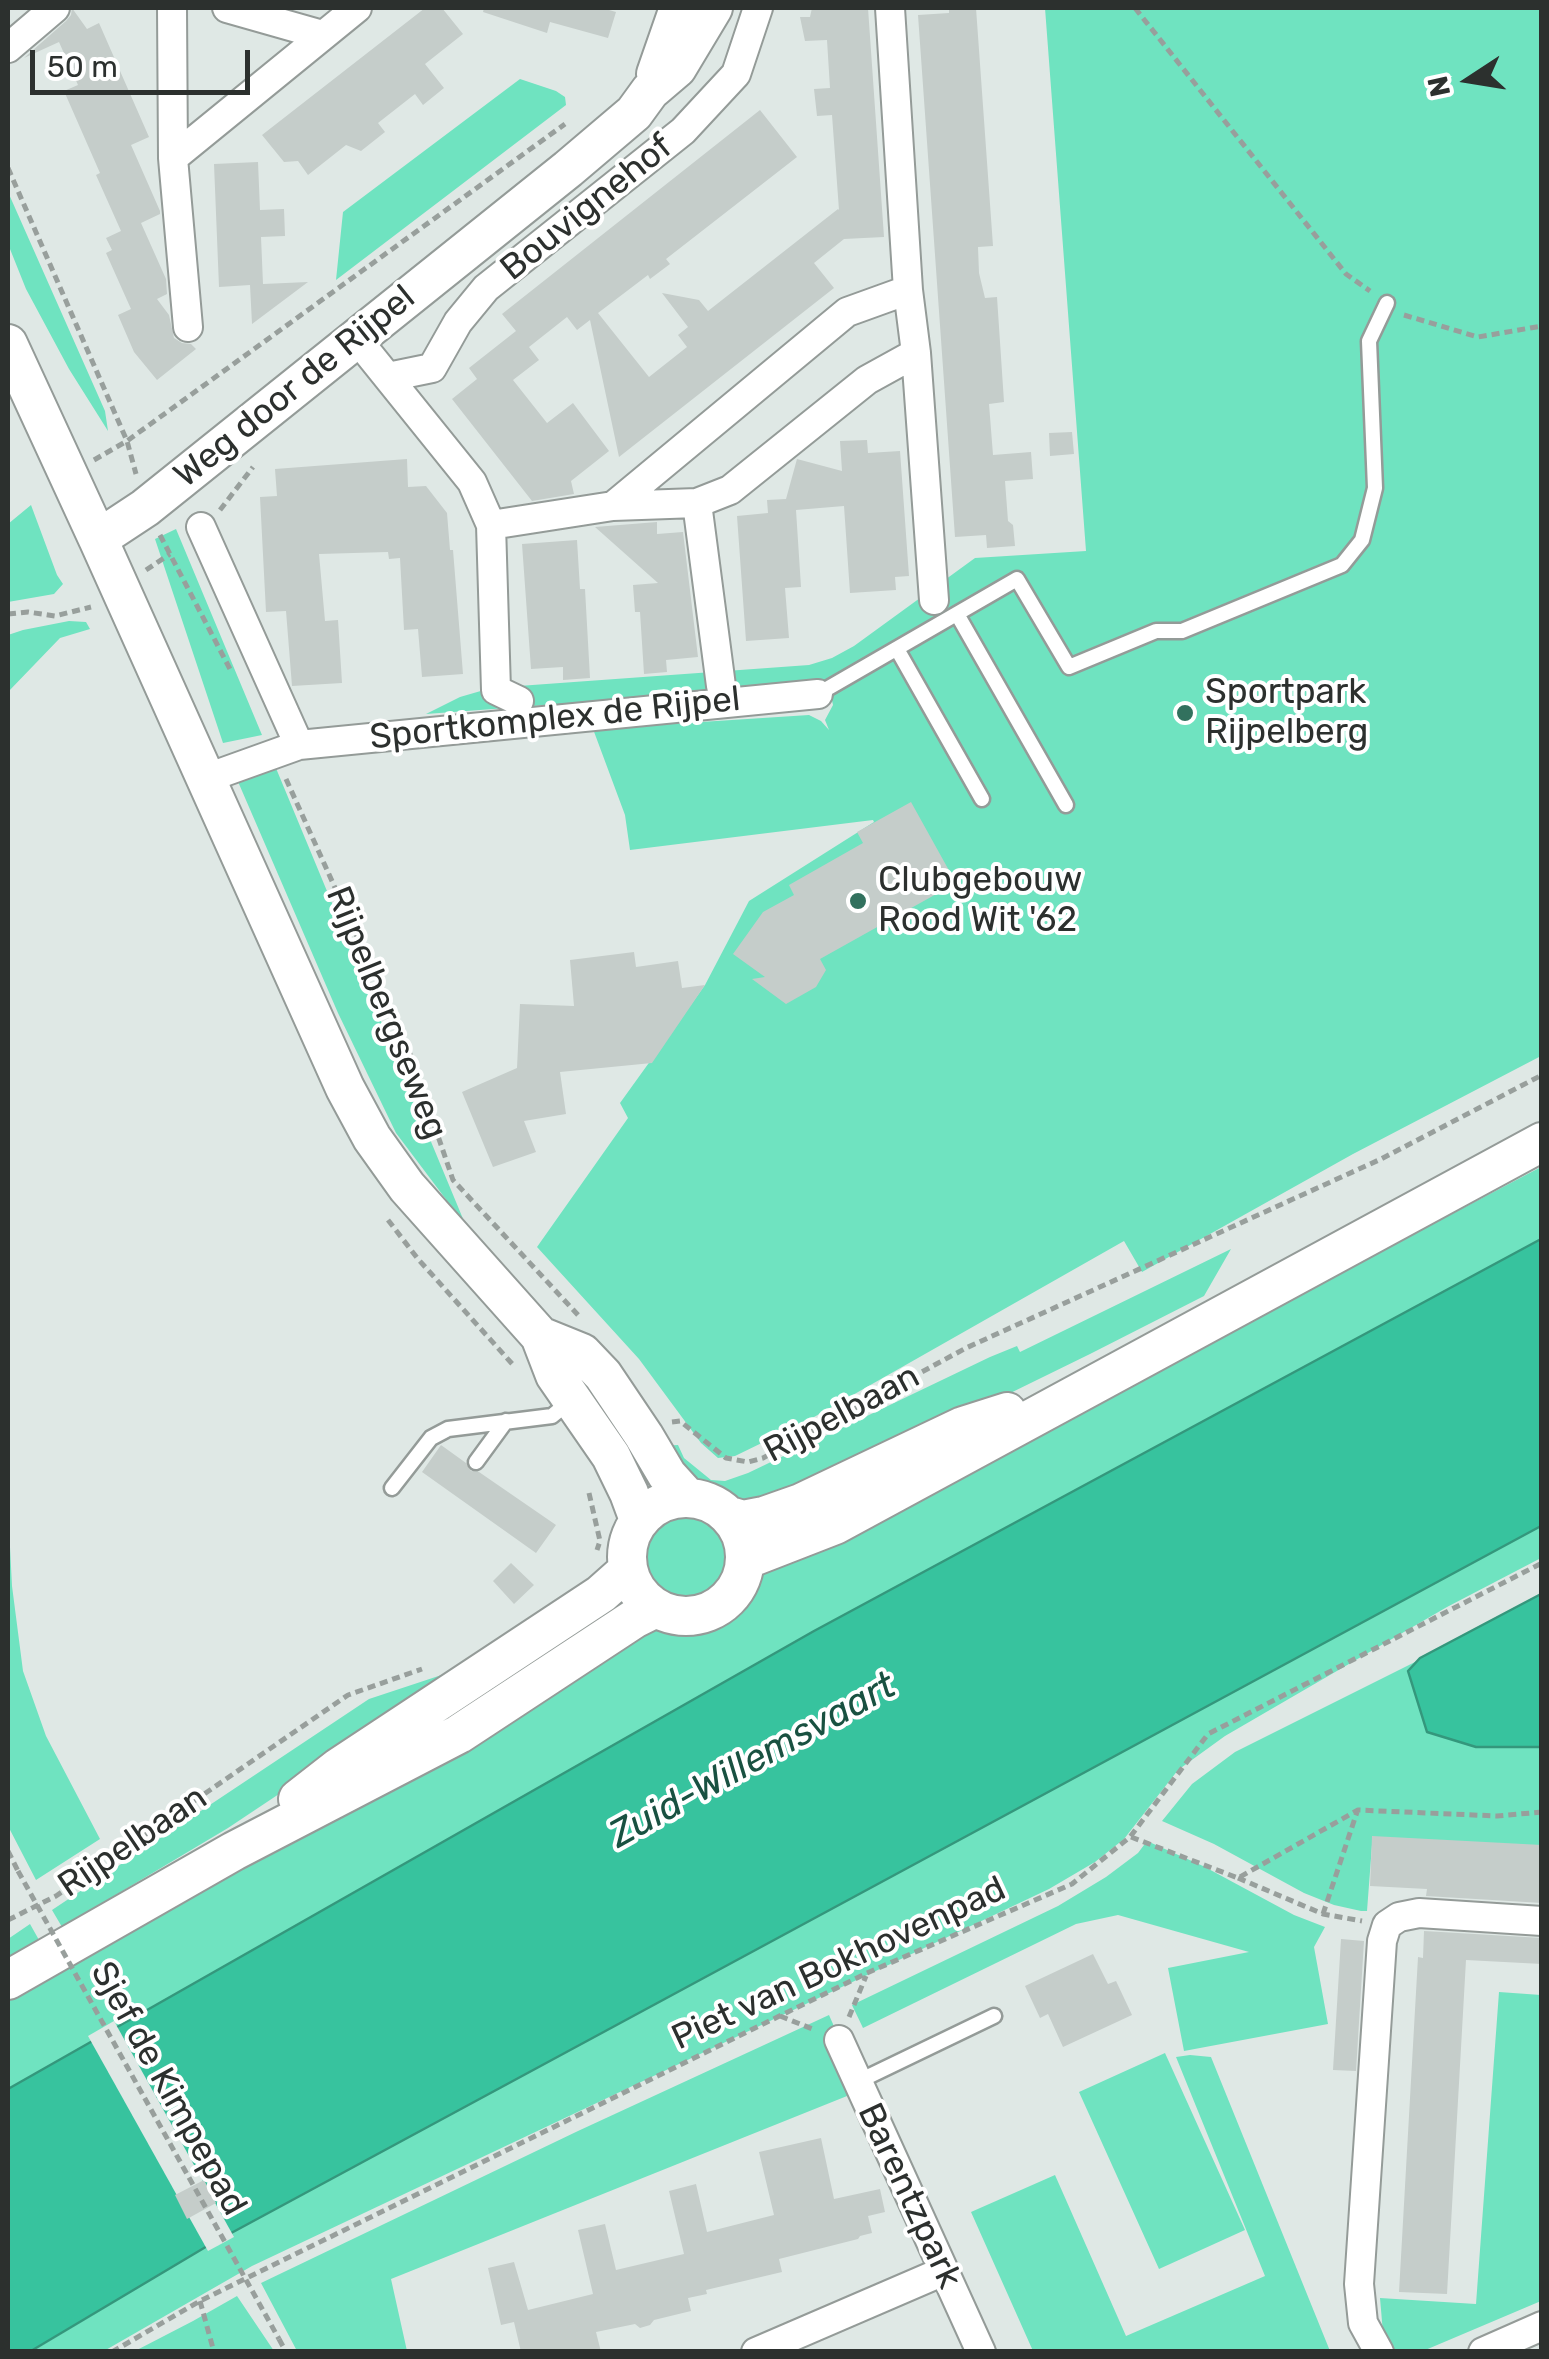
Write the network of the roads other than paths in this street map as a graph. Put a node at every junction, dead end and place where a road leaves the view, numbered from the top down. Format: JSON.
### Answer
{"nodes":[{"id":1,"x":55,"y":8,"type":"edge"},
{"id":2,"x":172,"y":8,"type":"edge"},
{"id":3,"x":227,"y":8,"type":"edge"},
{"id":4,"x":356,"y":8,"type":"edge"},
{"id":5,"x":679,"y":8,"type":"edge"},
{"id":6,"x":713,"y":8,"type":"edge"},
{"id":7,"x":758,"y":8,"type":"edge"},
{"id":8,"x":890,"y":8,"type":"edge"},
{"id":9,"x":322,"y":35,"type":"junction"},
{"id":10,"x":8,"y":48,"type":"edge"},
{"id":11,"x":650,"y":91,"type":"junction"},
{"id":12,"x":172,"y":158,"type":"junction"},
{"id":13,"x":908,"y":290,"type":"junction"},
{"id":14,"x":1386,"y":303,"type":"road end"},
{"id":15,"x":188,"y":326,"type":"dead end"},
{"id":16,"x":356,"y":338,"type":"junction"},
{"id":17,"x":8,"y":344,"type":"edge"},
{"id":18,"x":916,"y":354,"type":"junction"},
{"id":19,"x":388,"y":378,"type":"junction"},
{"id":20,"x":698,"y":503,"type":"junction"},
{"id":21,"x":613,"y":506,"type":"junction"},
{"id":22,"x":492,"y":525,"type":"junction"},
{"id":23,"x":201,"y":528,"type":"road end"},
{"id":24,"x":98,"y":539,"type":"junction"},
{"id":25,"x":945,"y":607,"type":"junction"},
{"id":26,"x":897,"y":649,"type":"junction"},
{"id":27,"x":721,"y":686,"type":"dead end"},
{"id":28,"x":818,"y":694,"type":"joint"},
{"id":29,"x":519,"y":701,"type":"dead end"},
{"id":30,"x":287,"y":749,"type":"junction"},
{"id":31,"x":207,"y":778,"type":"junction"},
{"id":32,"x":982,"y":799,"type":"dead end"},
{"id":33,"x":1066,"y":805,"type":"dead end"},
{"id":34,"x":1541,"y":1142,"type":"edge"},
{"id":35,"x":540,"y":1336,"type":"junction"},
{"id":36,"x":1104,"y":1380,"type":"junction"},
{"id":37,"x":572,"y":1400,"type":"junction"},
{"id":38,"x":506,"y":1421,"type":"junction"},
{"id":39,"x":476,"y":1462,"type":"dead end"},
{"id":40,"x":392,"y":1488,"type":"dead end"},
{"id":41,"x":687,"y":1497,"type":"junction"},
{"id":42,"x":733,"y":1517,"type":"junction"},
{"id":43,"x":639,"y":1520,"type":"junction"},
{"id":44,"x":746,"y":1560,"type":"junction"},
{"id":45,"x":612,"y":1564,"type":"junction"},
{"id":46,"x":656,"y":1608,"type":"junction"},
{"id":47,"x":234,"y":1851,"type":"junction"},
{"id":48,"x":1542,"y":1921,"type":"edge"},
{"id":49,"x":8,"y":1980,"type":"edge"},
{"id":50,"x":994,"y":2016,"type":"dead end"},
{"id":51,"x":840,"y":2040,"type":"dead end"},
{"id":52,"x":857,"y":2082,"type":"junction"},
{"id":53,"x":944,"y":2271,"type":"junction"},
{"id":54,"x":1542,"y":2326,"type":"edge"},
{"id":55,"x":756,"y":2352,"type":"edge"},
{"id":56,"x":981,"y":2352,"type":"edge"},
{"id":57,"x":1379,"y":2352,"type":"edge"},
{"id":58,"x":1483,"y":2352,"type":"edge"}],
"edges":[{"from":1,"to":10,"type":"street"},
{"from":2,"to":12,"type":"street"},
{"from":3,"to":9,"type":"street"},
{"from":4,"to":9,"type":"street"},
{"from":5,"to":11,"type":"main road","name":"Weg door de Rijpel"},
{"from":6,"to":11,"type":"main road","name":"Weg door de Rijpel"},
{"from":7,"to":19,"type":"street","name":"Bouvignehof"},
{"from":8,"to":13,"type":"street"},
{"from":9,"to":12,"type":"street"},
{"from":11,"to":16,"type":"main road","name":"Weg door de Rijpel"},
{"from":12,"to":15,"type":"street"},
{"from":13,"to":18,"type":"street"},
{"from":13,"to":21,"type":"street"},
{"from":14,"to":25,"type":"lane","name":"Sportkomplex de Rijpel"},
{"from":16,"to":19,"type":"street"},
{"from":16,"to":24,"type":"main road","name":"Weg door de Rijpel"},
{"from":17,"to":24,"type":"main road"},
{"from":18,"to":20,"type":"street"},
{"from":18,"to":25,"type":"street"},
{"from":19,"to":22,"type":"street"},
{"from":20,"to":21,"type":"street"},
{"from":20,"to":27,"type":"street"},
{"from":21,"to":22,"type":"street"},
{"from":22,"to":29,"type":"street"},
{"from":23,"to":30,"type":"street"},
{"from":24,"to":31,"type":"main road","name":"Rijpelbergseweg"},
{"from":25,"to":26,"type":"lane","name":"Sportkomplex de Rijpel"},
{"from":25,"to":33,"type":"lane"},
{"from":26,"to":28,"type":"lane","name":"Sportkomplex de Rijpel"},
{"from":26,"to":32,"type":"lane"},
{"from":28,"to":30,"type":"street","name":"Sportkomplex de Rijpel"},
{"from":30,"to":31,"type":"street","name":"Sportkomplex de Rijpel"},
{"from":31,"to":35,"type":"main road","name":"Rijpelbergseweg"},
{"from":34,"to":36,"type":"main road","name":"Rijpelbaan"},
{"from":35,"to":37,"type":"main road","name":"Rijpelbergseweg"},
{"from":35,"to":41,"type":"main road","name":"Rijpelbergseweg"},
{"from":36,"to":42,"type":"main road","name":"Rijpelbaan"},
{"from":36,"to":44,"type":"main road","name":"Rijpelbaan"},
{"from":37,"to":38,"type":"lane"},
{"from":37,"to":43,"type":"main road","name":"Rijpelbergseweg"},
{"from":38,"to":39,"type":"lane"},
{"from":38,"to":40,"type":"lane"},
{"from":41,"to":42,"type":"main road"},
{"from":41,"to":43,"type":"main road"},
{"from":42,"to":44,"type":"main road"},
{"from":43,"to":45,"type":"main road"},
{"from":44,"to":46,"type":"main road"},
{"from":45,"to":46,"type":"main road"},
{"from":45,"to":47,"type":"main road","name":"Rijpelbaan"},
{"from":46,"to":47,"type":"main road","name":"Rijpelbaan"},
{"from":47,"to":49,"type":"main road","name":"Rijpelbaan"},
{"from":48,"to":57,"type":"street"},
{"from":50,"to":52,"type":"lane"},
{"from":51,"to":52,"type":"street","name":"Barentzpark"},
{"from":52,"to":53,"type":"street","name":"Barentzpark"},
{"from":53,"to":55,"type":"street"},
{"from":53,"to":56,"type":"street","name":"Barentzpark"},
{"from":54,"to":58,"type":"street"}]}
